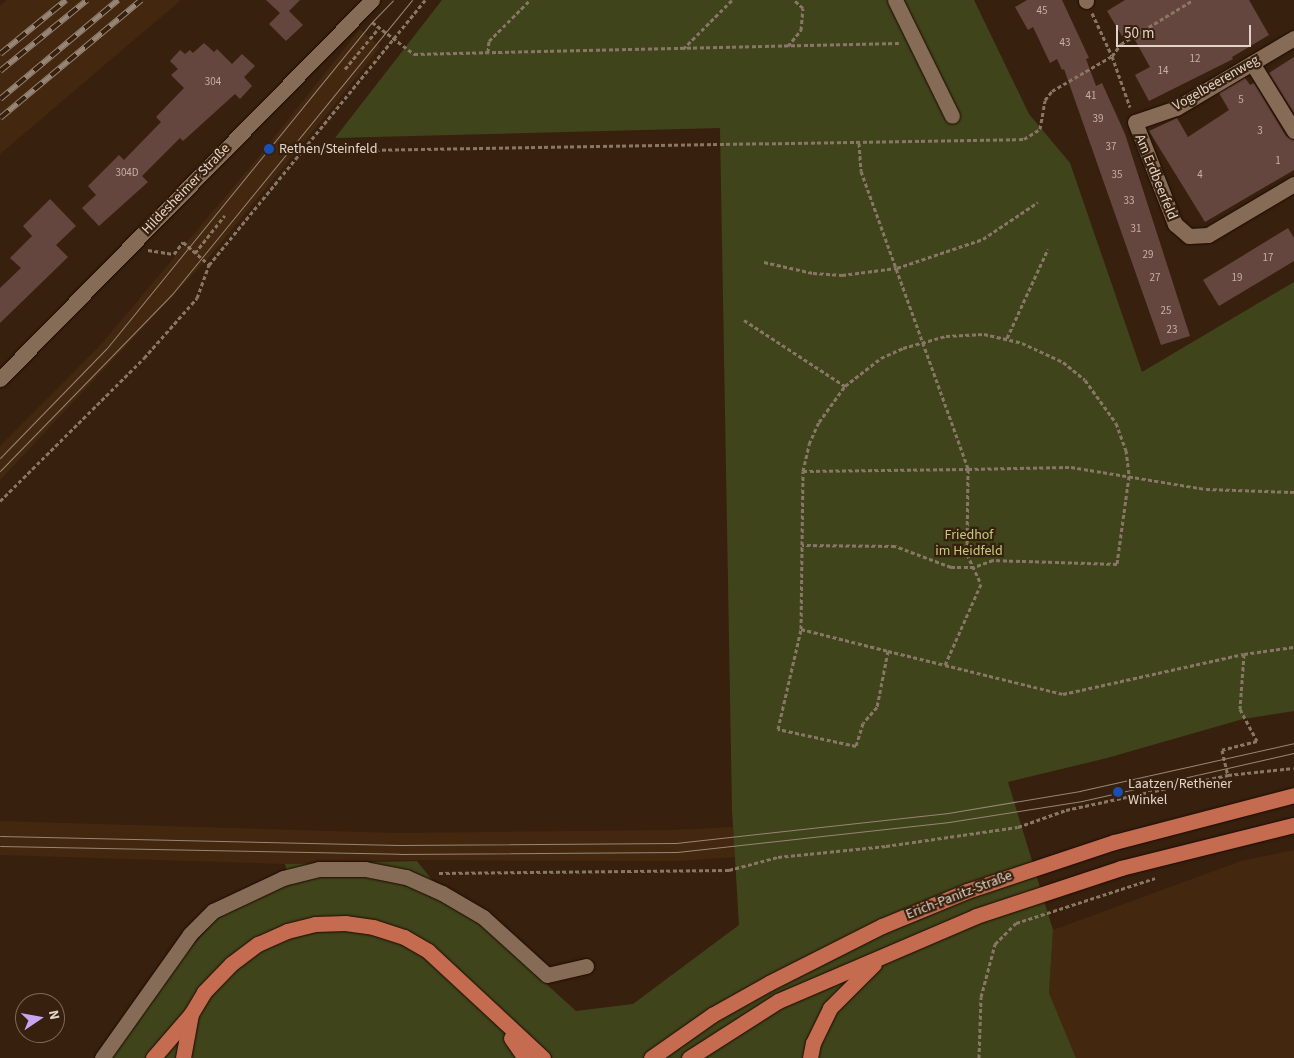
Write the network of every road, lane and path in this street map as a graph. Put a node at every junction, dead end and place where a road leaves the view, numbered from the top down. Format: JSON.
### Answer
{"nodes":[{"id":1,"x":372,"y":0,"type":"edge"},
{"id":2,"x":425,"y":0,"type":"edge"},
{"id":3,"x":530,"y":0,"type":"edge"},
{"id":4,"x":732,"y":0,"type":"edge"},
{"id":5,"x":794,"y":0,"type":"edge"},
{"id":6,"x":895,"y":0,"type":"edge"},
{"id":7,"x":1193,"y":0,"type":"edge"},
{"id":8,"x":1086,"y":1,"type":"edge"},
{"id":9,"x":361,"y":11,"type":"junction"},
{"id":10,"x":378,"y":29,"type":"junction"},
{"id":11,"x":914,"y":38,"type":"junction"},
{"id":12,"x":1294,"y":38,"type":"edge"},
{"id":13,"x":392,"y":40,"type":"junction"},
{"id":14,"x":788,"y":46,"type":"junction"},
{"id":15,"x":683,"y":49,"type":"junction"},
{"id":16,"x":488,"y":52,"type":"junction"},
{"id":17,"x":1112,"y":56,"type":"junction"},
{"id":18,"x":1252,"y":63,"type":"junction"},
{"id":19,"x":345,"y":69,"type":"dead end"},
{"id":20,"x":952,"y":116,"type":"dead end"},
{"id":21,"x":1135,"y":122,"type":"junction"},
{"id":22,"x":1294,"y":131,"type":"edge"},
{"id":23,"x":859,"y":143,"type":"junction"},
{"id":24,"x":304,"y":151,"type":"junction"},
{"id":25,"x":1294,"y":184,"type":"edge"},
{"id":26,"x":1038,"y":202,"type":"dead end"},
{"id":27,"x":225,"y":215,"type":"dead end"},
{"id":28,"x":130,"y":246,"type":"junction"},
{"id":29,"x":1048,"y":249,"type":"dead end"},
{"id":30,"x":195,"y":253,"type":"junction"},
{"id":31,"x":764,"y":262,"type":"dead end"},
{"id":32,"x":209,"y":265,"type":"junction"},
{"id":33,"x":897,"y":268,"type":"junction"},
{"id":34,"x":744,"y":320,"type":"dead end"},
{"id":35,"x":1007,"y":338,"type":"junction"},
{"id":36,"x":922,"y":342,"type":"junction"},
{"id":37,"x":0,"y":379,"type":"edge"},
{"id":38,"x":845,"y":386,"type":"junction"},
{"id":39,"x":968,"y":469,"type":"junction"},
{"id":40,"x":803,"y":471,"type":"junction"},
{"id":41,"x":1129,"y":476,"type":"junction"},
{"id":42,"x":1294,"y":492,"type":"edge"},
{"id":43,"x":0,"y":501,"type":"edge"},
{"id":44,"x":802,"y":545,"type":"junction"},
{"id":45,"x":974,"y":567,"type":"junction"},
{"id":46,"x":801,"y":629,"type":"junction"},
{"id":47,"x":1294,"y":647,"type":"edge"},
{"id":48,"x":888,"y":651,"type":"junction"},
{"id":49,"x":1244,"y":654,"type":"junction"},
{"id":50,"x":946,"y":665,"type":"junction"},
{"id":51,"x":1238,"y":746,"type":"junction"},
{"id":52,"x":1242,"y":748,"type":"dead end"},
{"id":53,"x":1294,"y":768,"type":"edge"},
{"id":54,"x":1221,"y":774,"type":"dead end"},
{"id":55,"x":1228,"y":776,"type":"junction"},
{"id":56,"x":1294,"y":795,"type":"edge"},
{"id":57,"x":1294,"y":825,"type":"edge"},
{"id":58,"x":432,"y":874,"type":"dead end"},
{"id":59,"x":1165,"y":875,"type":"dead end"},
{"id":60,"x":891,"y":951,"type":"junction"},
{"id":61,"x":586,"y":966,"type":"dead end"},
{"id":62,"x":191,"y":1014,"type":"junction"},
{"id":63,"x":498,"y":1018,"type":"junction"},
{"id":64,"x":674,"y":1040,"type":"junction"},
{"id":65,"x":102,"y":1058,"type":"edge"},
{"id":66,"x":153,"y":1058,"type":"edge"},
{"id":67,"x":183,"y":1058,"type":"edge"},
{"id":68,"x":525,"y":1058,"type":"edge"},
{"id":69,"x":543,"y":1058,"type":"edge"},
{"id":70,"x":638,"y":1058,"type":"edge"},
{"id":71,"x":651,"y":1058,"type":"edge"},
{"id":72,"x":689,"y":1058,"type":"edge"},
{"id":73,"x":810,"y":1058,"type":"edge"},
{"id":74,"x":980,"y":1058,"type":"edge"}],
"edges":[{"from":1,"to":9,"type":"street","name":"Hildesheimer Straße"},
{"from":2,"to":13,"type":"path"},
{"from":3,"to":16,"type":"path"},
{"from":4,"to":15,"type":"path"},
{"from":5,"to":14,"type":"path"},
{"from":6,"to":11,"type":"street"},
{"from":7,"to":17,"type":"path"},
{"from":8,"to":17,"type":"path","name":"Am Erdbeerfeld"},
{"from":9,"to":10,"type":"path"},
{"from":9,"to":28,"type":"street","name":"Hildesheimer Straße"},
{"from":10,"to":13,"type":"path"},
{"from":10,"to":19,"type":"path"},
{"from":11,"to":14,"type":"path"},
{"from":11,"to":20,"type":"street"},
{"from":12,"to":18,"type":"street","name":"Vogelbeerenweg"},
{"from":13,"to":16,"type":"path"},
{"from":13,"to":24,"type":"path"},
{"from":14,"to":15,"type":"path"},
{"from":15,"to":16,"type":"path"},
{"from":17,"to":21,"type":"path","name":"Am Erdbeerfeld"},
{"from":17,"to":23,"type":"path"},
{"from":18,"to":21,"type":"street","name":"Vogelbeerenweg"},
{"from":18,"to":22,"type":"street"},
{"from":21,"to":25,"type":"street","name":"Am Erdbeerfeld"},
{"from":23,"to":24,"type":"path"},
{"from":23,"to":33,"type":"path"},
{"from":24,"to":32,"type":"path"},
{"from":26,"to":33,"type":"path"},
{"from":27,"to":30,"type":"path"},
{"from":28,"to":30,"type":"path"},
{"from":28,"to":37,"type":"street","name":"Hildesheimer Straße"},
{"from":29,"to":35,"type":"path"},
{"from":30,"to":32,"type":"path"},
{"from":31,"to":33,"type":"path"},
{"from":32,"to":43,"type":"path"},
{"from":33,"to":36,"type":"path"},
{"from":34,"to":38,"type":"path"},
{"from":35,"to":36,"type":"path"},
{"from":35,"to":41,"type":"path"},
{"from":36,"to":38,"type":"path"},
{"from":36,"to":39,"type":"path"},
{"from":38,"to":40,"type":"path"},
{"from":39,"to":40,"type":"path"},
{"from":39,"to":41,"type":"path"},
{"from":39,"to":45,"type":"path"},
{"from":40,"to":44,"type":"path"},
{"from":41,"to":42,"type":"path"},
{"from":41,"to":45,"type":"path"},
{"from":44,"to":45,"type":"path"},
{"from":44,"to":46,"type":"path"},
{"from":45,"to":50,"type":"path"},
{"from":46,"to":48,"type":"path"},
{"from":46,"to":48,"type":"path"},
{"from":47,"to":49,"type":"path"},
{"from":48,"to":50,"type":"path"},
{"from":49,"to":50,"type":"path"},
{"from":49,"to":51,"type":"path"},
{"from":51,"to":52,"type":"path"},
{"from":51,"to":55,"type":"path"},
{"from":53,"to":55,"type":"path"},
{"from":54,"to":55,"type":"path"},
{"from":55,"to":58,"type":"path"},
{"from":56,"to":64,"type":"main road","name":"Erich-Panitz-Straße"},
{"from":57,"to":60,"type":"main road","name":"Erich-Panitz-Straße"},
{"from":59,"to":74,"type":"path"},
{"from":60,"to":72,"type":"main road","name":"Erich-Panitz-Straße"},
{"from":60,"to":73,"type":"main road"},
{"from":61,"to":65,"type":"street"},
{"from":62,"to":63,"type":"main road"},
{"from":62,"to":66,"type":"main road"},
{"from":62,"to":67,"type":"main road"},
{"from":63,"to":68,"type":"main road"},
{"from":63,"to":69,"type":"main road"},
{"from":64,"to":70,"type":"main road"},
{"from":64,"to":71,"type":"main road","name":"Erich-Panitz-Straße"}]}
